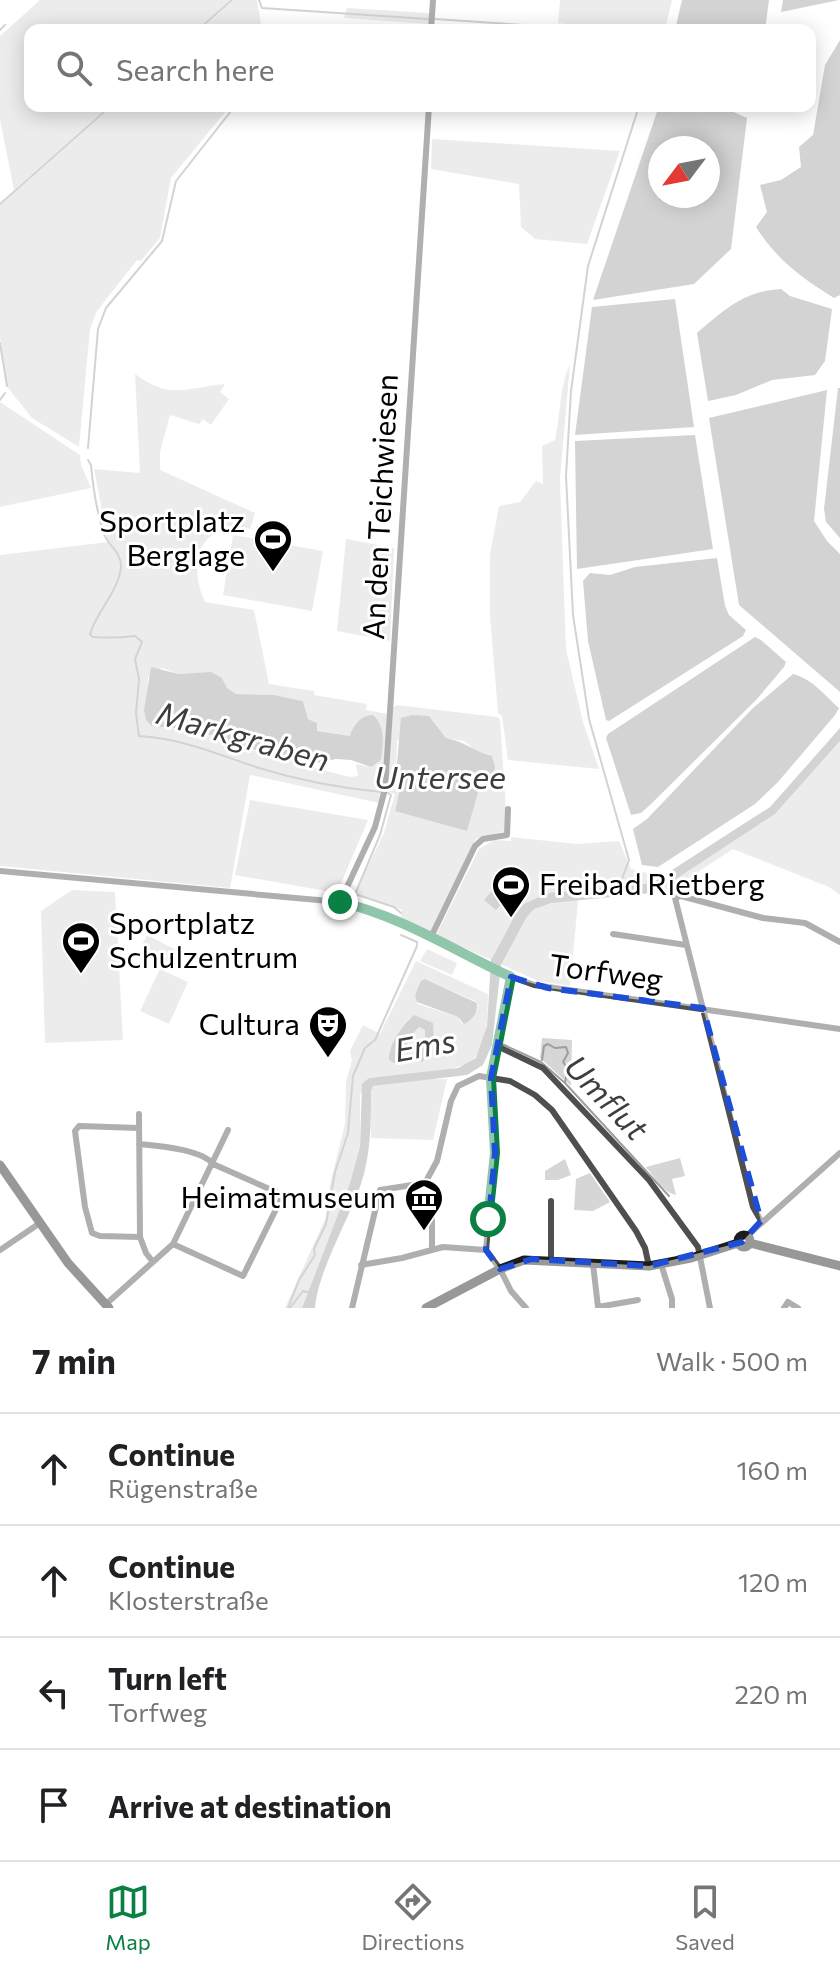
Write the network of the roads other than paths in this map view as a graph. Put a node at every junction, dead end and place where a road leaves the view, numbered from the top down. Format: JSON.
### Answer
{"nodes":[{"id":1,"x":433,"y":0,"type":"edge"},
{"id":2,"x":431,"y":24,"type":"edge"},
{"id":3,"x":429,"y":112,"type":"edge"},
{"id":4,"x":508,"y":809,"type":"dead end"},
{"id":5,"x":0,"y":871,"type":"edge"},
{"id":6,"x":340,"y":902,"type":"junction"},
{"id":7,"x":613,"y":934,"type":"dead end"},
{"id":8,"x":431,"y":937,"type":"junction"},
{"id":9,"x":840,"y":942,"type":"edge"},
{"id":10,"x":686,"y":945,"type":"junction"},
{"id":11,"x":509,"y":978,"type":"junction"},
{"id":12,"x":703,"y":1008,"type":"junction"},
{"id":13,"x":840,"y":1029,"type":"edge"},
{"id":14,"x":497,"y":1046,"type":"junction"},
{"id":15,"x":491,"y":1078,"type":"junction"},
{"id":16,"x":139,"y":1114,"type":"dead end"},
{"id":17,"x":139,"y":1128,"type":"junction"},
{"id":18,"x":228,"y":1130,"type":"dead end"},
{"id":19,"x":139,"y":1144,"type":"junction"},
{"id":20,"x":840,"y":1153,"type":"edge"},
{"id":21,"x":213,"y":1164,"type":"junction"},
{"id":22,"x":0,"y":1165,"type":"edge"},
{"id":23,"x":425,"y":1183,"type":"junction"},
{"id":24,"x":551,"y":1201,"type":"dead end"},
{"id":25,"x":761,"y":1221,"type":"junction"},
{"id":26,"x":40,"y":1223,"type":"junction"},
{"id":27,"x":140,"y":1237,"type":"junction"},
{"id":28,"x":749,"y":1240,"type":"junction"},
{"id":29,"x":173,"y":1244,"type":"junction"},
{"id":30,"x":432,"y":1248,"type":"junction"},
{"id":31,"x":0,"y":1250,"type":"edge"},
{"id":32,"x":486,"y":1250,"type":"junction"},
{"id":33,"x":700,"y":1255,"type":"junction"},
{"id":34,"x":551,"y":1260,"type":"junction"},
{"id":35,"x":153,"y":1262,"type":"junction"},
{"id":36,"x":593,"y":1264,"type":"junction"},
{"id":37,"x":661,"y":1264,"type":"junction"},
{"id":38,"x":361,"y":1265,"type":"junction"},
{"id":39,"x":649,"y":1266,"type":"junction"},
{"id":40,"x":840,"y":1266,"type":"edge"},
{"id":41,"x":500,"y":1269,"type":"junction"},
{"id":42,"x":638,"y":1300,"type":"dead end"},
{"id":43,"x":786,"y":1305,"type":"edge"},
{"id":44,"x":107,"y":1306,"type":"edge"},
{"id":45,"x":352,"y":1308,"type":"edge"},
{"id":46,"x":426,"y":1308,"type":"edge"},
{"id":47,"x":526,"y":1308,"type":"edge"},
{"id":48,"x":672,"y":1308,"type":"edge"},
{"id":49,"x":710,"y":1308,"type":"edge"},
{"id":50,"x":798,"y":1308,"type":"edge"}],
"edges":[{"from":1,"to":2,"type":"street"},
{"from":3,"to":6,"type":"street","name":"An den Teichwiesen"},
{"from":4,"to":8,"type":"street"},
{"from":5,"to":6,"type":"street","name":"Torfweg"},
{"from":6,"to":8,"type":"street","name":"Torfweg"},
{"from":7,"to":10,"type":"street"},
{"from":8,"to":11,"type":"street","name":"Torfweg"},
{"from":9,"to":10,"type":"street"},
{"from":10,"to":12,"type":"street"},
{"from":11,"to":12,"type":"street","name":"Torfweg"},
{"from":11,"to":14,"type":"street"},
{"from":12,"to":13,"type":"street","name":"Torfweg"},
{"from":12,"to":25,"type":"street"},
{"from":14,"to":15,"type":"street"},
{"from":14,"to":33,"type":"street"},
{"from":15,"to":23,"type":"street"},
{"from":15,"to":32,"type":"street"},
{"from":15,"to":39,"type":"street"},
{"from":16,"to":17,"type":"street"},
{"from":17,"to":19,"type":"street"},
{"from":17,"to":27,"type":"street"},
{"from":18,"to":21,"type":"street"},
{"from":19,"to":21,"type":"street"},
{"from":19,"to":27,"type":"street"},
{"from":20,"to":25,"type":"street"},
{"from":21,"to":29,"type":"street"},
{"from":21,"to":29,"type":"street"},
{"from":22,"to":26,"type":"street"},
{"from":23,"to":30,"type":"street"},
{"from":23,"to":38,"type":"street"},
{"from":24,"to":34,"type":"street"},
{"from":25,"to":28,"type":"street"},
{"from":26,"to":31,"type":"street"},
{"from":26,"to":44,"type":"street"},
{"from":27,"to":35,"type":"street"},
{"from":28,"to":33,"type":"street"},
{"from":28,"to":40,"type":"street"},
{"from":29,"to":35,"type":"street"},
{"from":30,"to":32,"type":"street"},
{"from":30,"to":38,"type":"street"},
{"from":32,"to":41,"type":"street"},
{"from":33,"to":37,"type":"street"},
{"from":33,"to":49,"type":"street"},
{"from":34,"to":36,"type":"street"},
{"from":34,"to":41,"type":"street"},
{"from":35,"to":44,"type":"street"},
{"from":36,"to":39,"type":"street"},
{"from":36,"to":42,"type":"street"},
{"from":37,"to":39,"type":"street"},
{"from":37,"to":48,"type":"street"},
{"from":38,"to":45,"type":"street"},
{"from":41,"to":46,"type":"street"},
{"from":41,"to":47,"type":"street"},
{"from":43,"to":50,"type":"street"}]}
